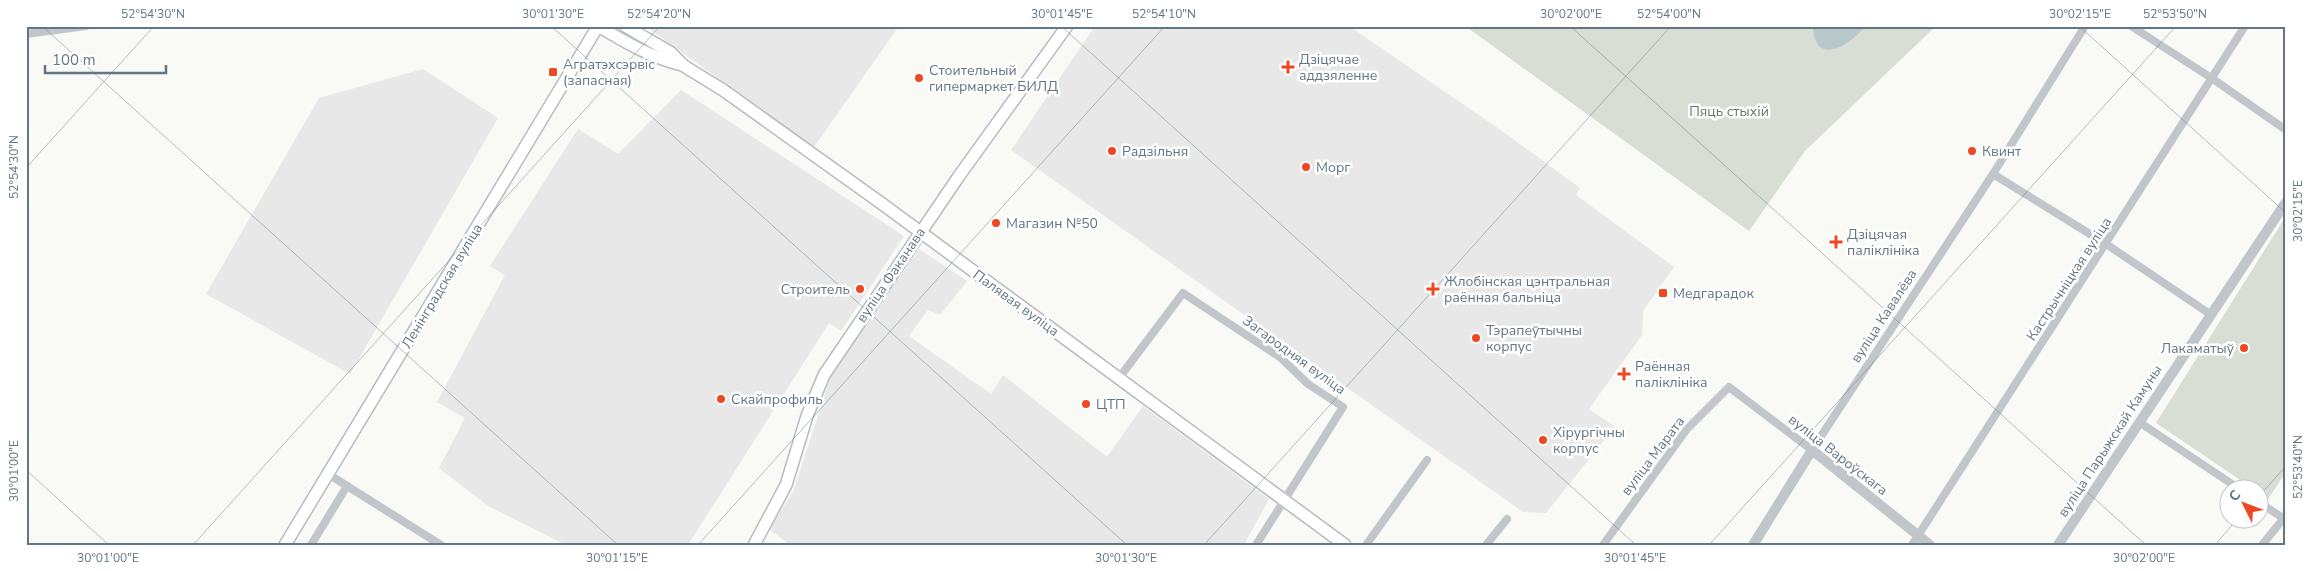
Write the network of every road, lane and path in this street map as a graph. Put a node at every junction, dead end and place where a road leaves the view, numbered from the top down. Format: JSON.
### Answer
{"nodes":[{"id":1,"x":86,"y":26,"type":"edge"},
{"id":2,"x":598,"y":26,"type":"edge"},
{"id":3,"x":625,"y":26,"type":"edge"},
{"id":4,"x":1067,"y":26,"type":"edge"},
{"id":5,"x":2085,"y":26,"type":"edge"},
{"id":6,"x":2131,"y":26,"type":"edge"},
{"id":7,"x":2245,"y":26,"type":"edge"},
{"id":8,"x":26,"y":34,"type":"edge"},
{"id":9,"x":684,"y":66,"type":"junction"},
{"id":10,"x":2213,"y":79,"type":"junction"},
{"id":11,"x":2286,"y":130,"type":"edge"},
{"id":12,"x":1993,"y":174,"type":"junction"},
{"id":13,"x":2286,"y":202,"type":"edge"},
{"id":14,"x":920,"y":232,"type":"junction"},
{"id":15,"x":2106,"y":244,"type":"junction"},
{"id":16,"x":2210,"y":314,"type":"junction"},
{"id":17,"x":1119,"y":378,"type":"junction"},
{"id":18,"x":1729,"y":387,"type":"joint"},
{"id":19,"x":2139,"y":422,"type":"junction"},
{"id":20,"x":1812,"y":450,"type":"junction"},
{"id":21,"x":1428,"y":460,"type":"dead end"},
{"id":22,"x":328,"y":474,"type":"junction"},
{"id":23,"x":2223,"y":478,"type":"edge"},
{"id":24,"x":346,"y":486,"type":"junction"},
{"id":25,"x":1283,"y":499,"type":"junction"},
{"id":26,"x":2270,"y":510,"type":"edge"},
{"id":27,"x":1507,"y":519,"type":"dead end"},
{"id":28,"x":2285,"y":520,"type":"edge"},
{"id":29,"x":1916,"y":540,"type":"edge"},
{"id":30,"x":285,"y":545,"type":"edge"},
{"id":31,"x":312,"y":545,"type":"edge"},
{"id":32,"x":441,"y":545,"type":"edge"},
{"id":33,"x":754,"y":545,"type":"edge"},
{"id":34,"x":1256,"y":545,"type":"edge"},
{"id":35,"x":1345,"y":545,"type":"edge"},
{"id":36,"x":1366,"y":545,"type":"edge"},
{"id":37,"x":1486,"y":545,"type":"edge"},
{"id":38,"x":1603,"y":545,"type":"edge"},
{"id":39,"x":1753,"y":545,"type":"edge"},
{"id":40,"x":1930,"y":545,"type":"edge"},
{"id":41,"x":2058,"y":545,"type":"edge"},
{"id":42,"x":2262,"y":545,"type":"edge"}],
"edges":[{"from":1,"to":8,"type":"street"},
{"from":2,"to":9,"type":"main road","name":"Палявая вуліца"},
{"from":2,"to":22,"type":"main road","name":"Ленінградская вуліца"},
{"from":3,"to":9,"type":"main road","name":"Палявая вуліца"},
{"from":4,"to":14,"type":"main road","name":"вуліца Факанава"},
{"from":5,"to":12,"type":"street","name":"вуліца Кавалёва"},
{"from":6,"to":10,"type":"street"},
{"from":7,"to":10,"type":"street","name":"Кастрычніцкая вуліца"},
{"from":9,"to":14,"type":"main road","name":"Палявая вуліца"},
{"from":10,"to":11,"type":"street"},
{"from":10,"to":15,"type":"street","name":"Кастрычніцкая вуліца"},
{"from":12,"to":15,"type":"street"},
{"from":12,"to":20,"type":"street","name":"вуліца Кавалёва"},
{"from":13,"to":16,"type":"street","name":"вуліца Парыжскай Камуны"},
{"from":14,"to":17,"type":"main road","name":"Палявая вуліца"},
{"from":14,"to":33,"type":"main road","name":"вуліца Факанава"},
{"from":15,"to":16,"type":"street"},
{"from":15,"to":29,"type":"street","name":"Кастрычніцкая вуліца"},
{"from":16,"to":19,"type":"street","name":"вуліца Парыжскай Камуны"},
{"from":17,"to":25,"type":"main road","name":"Палявая вуліца"},
{"from":17,"to":25,"type":"street","name":"Загародняя вуліца"},
{"from":18,"to":20,"type":"street","name":"вуліца Вароўскага"},
{"from":18,"to":38,"type":"street","name":"вуліца Марата"},
{"from":19,"to":23,"type":"street"},
{"from":19,"to":41,"type":"street","name":"вуліца Парыжскай Камуны"},
{"from":20,"to":29,"type":"street","name":"вуліца Вароўскага"},
{"from":20,"to":39,"type":"street","name":"вуліца Кавалёва"},
{"from":21,"to":36,"type":"street"},
{"from":22,"to":24,"type":"street"},
{"from":22,"to":30,"type":"main road","name":"Ленінградская вуліца"},
{"from":24,"to":31,"type":"street"},
{"from":24,"to":32,"type":"street"},
{"from":25,"to":34,"type":"street","name":"Загародняя вуліца"},
{"from":25,"to":35,"type":"main road","name":"Палявая вуліца"},
{"from":26,"to":28,"type":"street"},
{"from":27,"to":37,"type":"street"},
{"from":28,"to":42,"type":"street"},
{"from":29,"to":40,"type":"street","name":"вуліца Вароўскага"}]}
